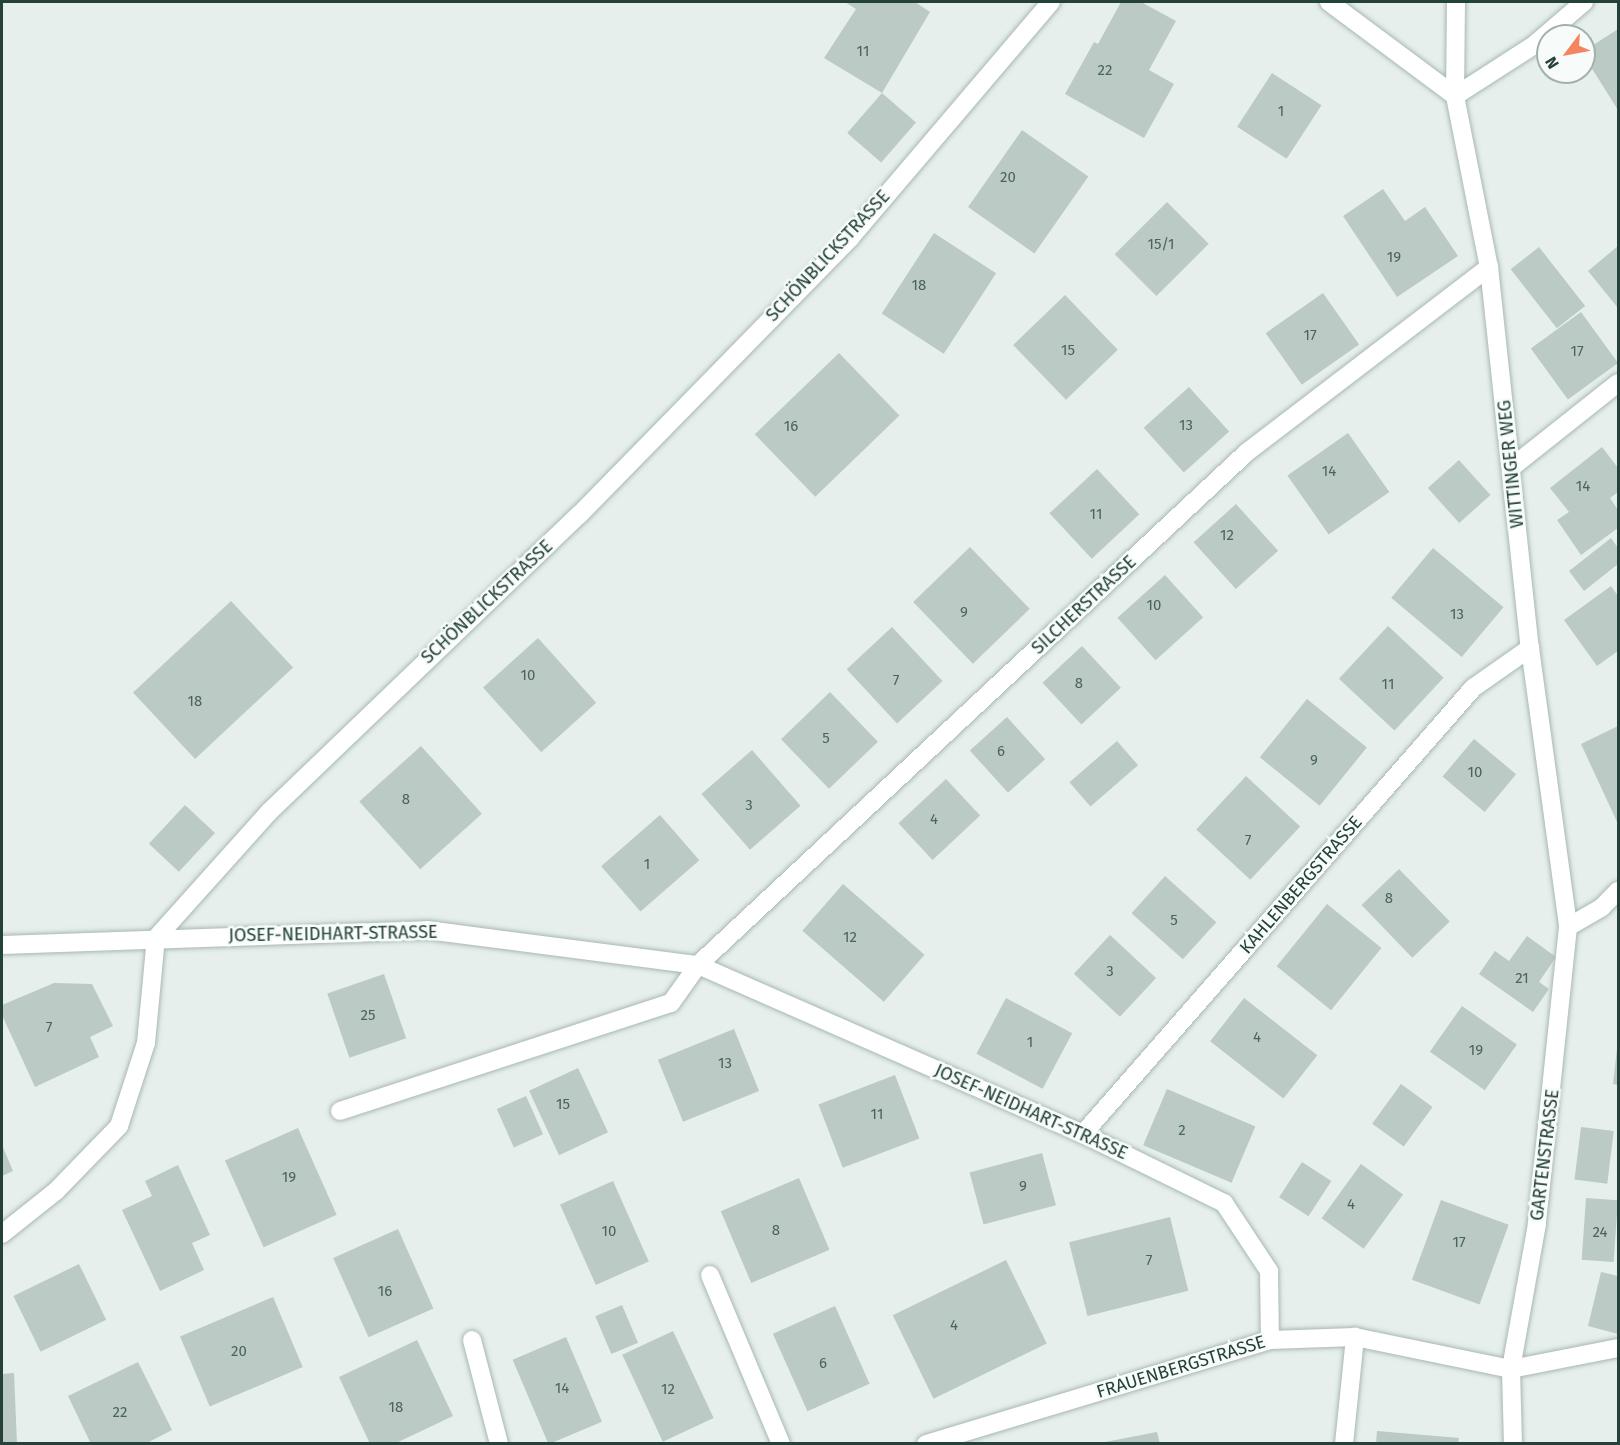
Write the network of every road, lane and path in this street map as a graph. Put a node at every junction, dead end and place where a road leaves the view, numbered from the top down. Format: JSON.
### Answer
{"nodes":[{"id":1,"x":1051,"y":2,"type":"edge"},
{"id":2,"x":1329,"y":2,"type":"edge"},
{"id":3,"x":1456,"y":2,"type":"edge"},
{"id":4,"x":1584,"y":2,"type":"edge"},
{"id":5,"x":1455,"y":96,"type":"junction"},
{"id":6,"x":1489,"y":267,"type":"junction"},
{"id":7,"x":1618,"y":383,"type":"edge"},
{"id":8,"x":1512,"y":467,"type":"junction"},
{"id":9,"x":1530,"y":648,"type":"junction"},
{"id":10,"x":1618,"y":891,"type":"edge"},
{"id":11,"x":1568,"y":927,"type":"junction"},
{"id":12,"x":156,"y":938,"type":"junction"},
{"id":13,"x":2,"y":945,"type":"edge"},
{"id":14,"x":698,"y":965,"type":"junction"},
{"id":15,"x":340,"y":1111,"type":"dead end"},
{"id":16,"x":1083,"y":1134,"type":"junction"},
{"id":17,"x":2,"y":1234,"type":"edge"},
{"id":18,"x":710,"y":1275,"type":"dead end"},
{"id":19,"x":1354,"y":1337,"type":"junction"},
{"id":20,"x":472,"y":1340,"type":"dead end"},
{"id":21,"x":1270,"y":1340,"type":"junction"},
{"id":22,"x":1618,"y":1348,"type":"edge"},
{"id":23,"x":1511,"y":1369,"type":"junction"},
{"id":24,"x":499,"y":1443,"type":"edge"},
{"id":25,"x":781,"y":1443,"type":"edge"},
{"id":26,"x":926,"y":1443,"type":"edge"},
{"id":27,"x":1344,"y":1443,"type":"edge"},
{"id":28,"x":1513,"y":1443,"type":"edge"}],
"edges":[{"from":1,"to":12,"type":"street","name":"SCHÖNBLICKSTRASSE"},
{"from":2,"to":5,"type":"street"},
{"from":3,"to":5,"type":"street","name":"WITTINGER WEG"},
{"from":4,"to":5,"type":"street"},
{"from":5,"to":6,"type":"street","name":"WITTINGER WEG"},
{"from":6,"to":8,"type":"street","name":"WITTINGER WEG"},
{"from":6,"to":14,"type":"street","name":"SILCHERSTRASSE"},
{"from":7,"to":8,"type":"street"},
{"from":8,"to":9,"type":"street","name":"WITTINGER WEG"},
{"from":9,"to":11,"type":"street","name":"WITTINGER WEG"},
{"from":9,"to":16,"type":"street","name":"KAHLENBERGSTRASSE"},
{"from":10,"to":11,"type":"street"},
{"from":11,"to":23,"type":"street","name":"GARTENSTRASSE"},
{"from":12,"to":13,"type":"street","name":"JOSEF-NEIDHART-STRASSE"},
{"from":12,"to":14,"type":"street","name":"JOSEF-NEIDHART-STRASSE"},
{"from":12,"to":17,"type":"street"},
{"from":14,"to":15,"type":"street"},
{"from":14,"to":16,"type":"street","name":"JOSEF-NEIDHART-STRASSE"},
{"from":16,"to":21,"type":"street","name":"JOSEF-NEIDHART-STRASSE"},
{"from":18,"to":25,"type":"street"},
{"from":19,"to":21,"type":"street","name":"FRAUENBERGSTRASSE"},
{"from":19,"to":23,"type":"street","name":"FRAUENBERGSTRASSE"},
{"from":19,"to":27,"type":"street"},
{"from":20,"to":24,"type":"street"},
{"from":21,"to":26,"type":"street","name":"FRAUENBERGSTRASSE"},
{"from":22,"to":23,"type":"street"},
{"from":23,"to":28,"type":"street","name":"GARTENSTRASSE"}]}
